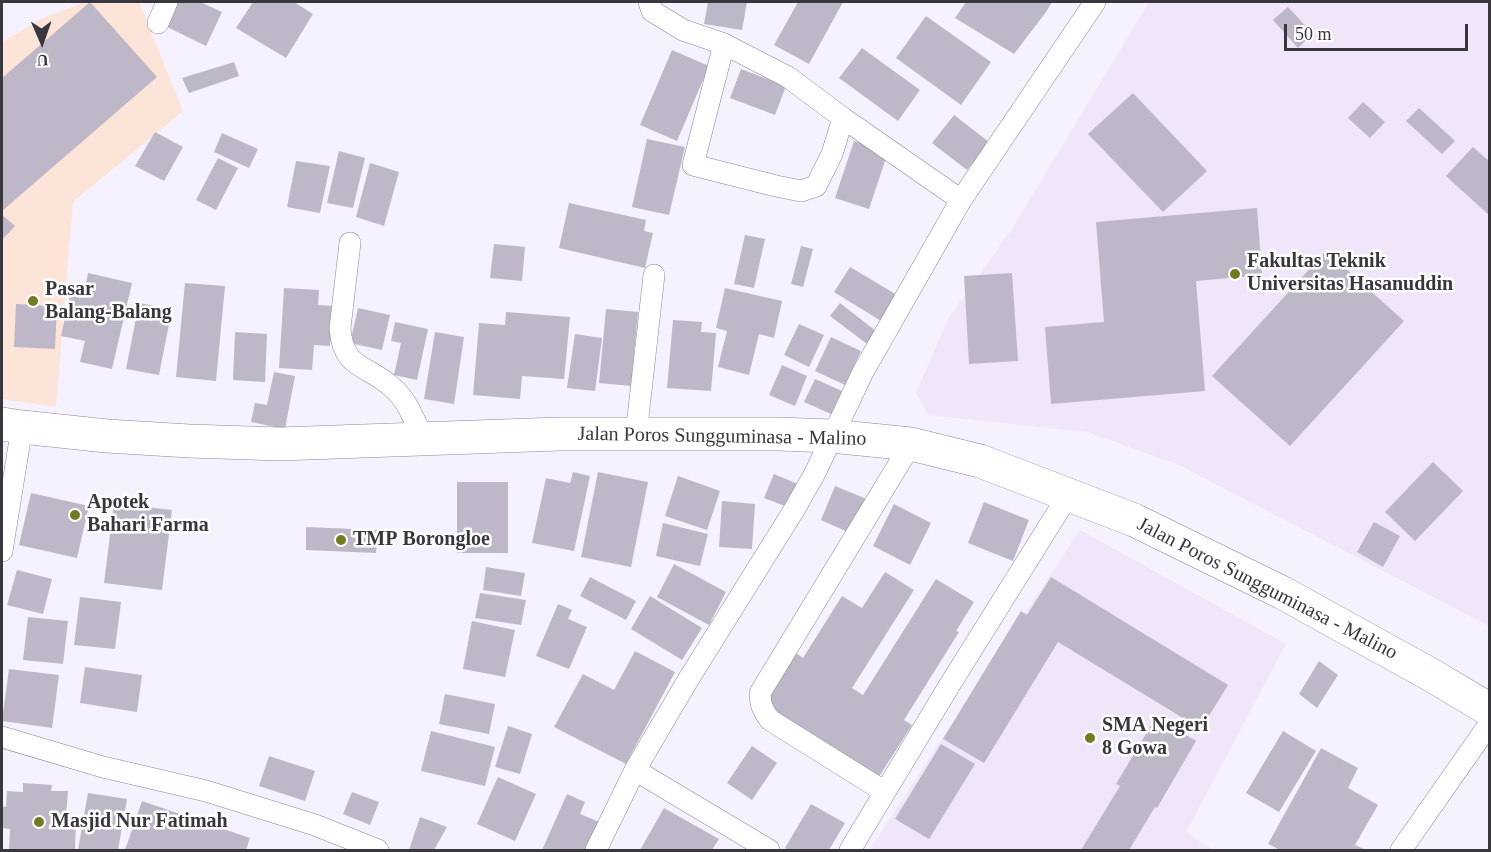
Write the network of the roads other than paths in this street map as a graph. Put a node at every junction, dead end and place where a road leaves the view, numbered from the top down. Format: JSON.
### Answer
{"nodes":[{"id":1,"x":167,"y":2,"type":"edge"},
{"id":2,"x":649,"y":2,"type":"edge"},
{"id":3,"x":1095,"y":2,"type":"edge"},
{"id":4,"x":159,"y":23,"type":"dead end"},
{"id":5,"x":724,"y":44,"type":"junction"},
{"id":6,"x":843,"y":118,"type":"junction"},
{"id":7,"x":961,"y":200,"type":"junction"},
{"id":8,"x":350,"y":243,"type":"dead end"},
{"id":9,"x":654,"y":275,"type":"dead end"},
{"id":10,"x":12,"y":426,"type":"edge"},
{"id":11,"x":636,"y":435,"type":"junction"},
{"id":12,"x":831,"y":436,"type":"junction"},
{"id":13,"x":423,"y":440,"type":"junction"},
{"id":14,"x":911,"y":444,"type":"junction"},
{"id":15,"x":1069,"y":494,"type":"junction"},
{"id":16,"x":2,"y":550,"type":"edge"},
{"id":17,"x":1490,"y":710,"type":"edge"},
{"id":18,"x":1490,"y":723,"type":"edge"},
{"id":19,"x":2,"y":737,"type":"edge"},
{"id":20,"x":635,"y":770,"type":"junction"},
{"id":21,"x":885,"y":792,"type":"junction"},
{"id":22,"x":378,"y":850,"type":"edge"},
{"id":23,"x":596,"y":850,"type":"edge"},
{"id":24,"x":769,"y":850,"type":"edge"},
{"id":25,"x":850,"y":850,"type":"edge"},
{"id":26,"x":1401,"y":850,"type":"edge"}],
"edges":[{"from":1,"to":4,"type":"street"},
{"from":2,"to":5,"type":"street"},
{"from":3,"to":7,"type":"street"},
{"from":5,"to":6,"type":"street"},
{"from":5,"to":6,"type":"street"},
{"from":6,"to":7,"type":"street"},
{"from":7,"to":12,"type":"street"},
{"from":8,"to":13,"type":"street"},
{"from":9,"to":11,"type":"street"},
{"from":10,"to":13,"type":"main road","name":"Jalan Poros Sungguminasa - Malino"},
{"from":10,"to":16,"type":"street"},
{"from":11,"to":12,"type":"main road","name":"Jalan Poros Sungguminasa - Malino"},
{"from":11,"to":13,"type":"main road","name":"Jalan Poros Sungguminasa - Malino"},
{"from":12,"to":14,"type":"main road","name":"Jalan Poros Sungguminasa - Malino"},
{"from":12,"to":20,"type":"street"},
{"from":14,"to":15,"type":"main road","name":"Jalan Poros Sungguminasa - Malino"},
{"from":14,"to":21,"type":"street"},
{"from":15,"to":17,"type":"main road","name":"Jalan Poros Sungguminasa - Malino"},
{"from":15,"to":21,"type":"street"},
{"from":18,"to":26,"type":"street"},
{"from":19,"to":22,"type":"street"},
{"from":20,"to":23,"type":"street"},
{"from":20,"to":24,"type":"street"},
{"from":21,"to":25,"type":"street"}]}
